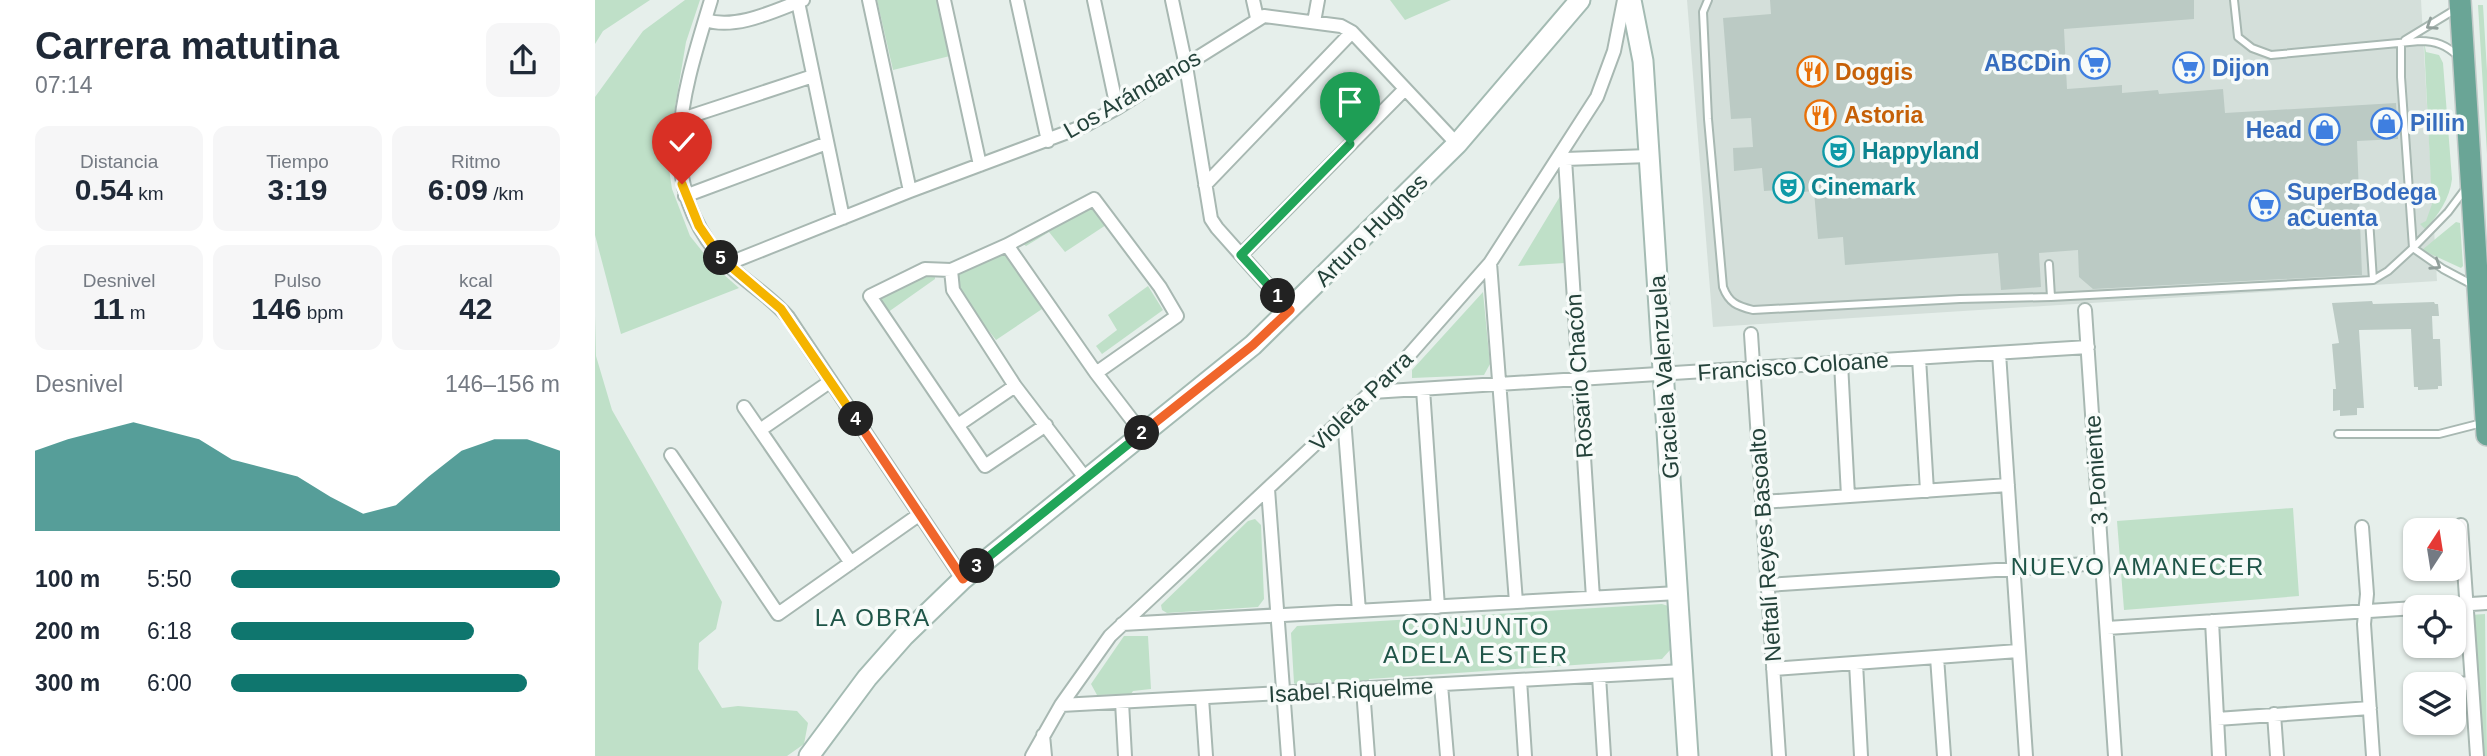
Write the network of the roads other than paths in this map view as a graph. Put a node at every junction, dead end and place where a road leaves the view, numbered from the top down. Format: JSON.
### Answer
{"nodes":[{"id":1,"x":711,"y":0,"type":"edge"},
{"id":2,"x":869,"y":0,"type":"edge"},
{"id":3,"x":944,"y":0,"type":"edge"},
{"id":4,"x":1017,"y":0,"type":"edge"},
{"id":5,"x":1094,"y":0,"type":"edge"},
{"id":6,"x":1172,"y":0,"type":"edge"},
{"id":7,"x":1253,"y":0,"type":"edge"},
{"id":8,"x":1318,"y":0,"type":"edge"},
{"id":9,"x":1580,"y":0,"type":"edge"},
{"id":10,"x":1624,"y":0,"type":"edge"},
{"id":11,"x":1631,"y":0,"type":"edge"},
{"id":12,"x":1708,"y":0,"type":"edge"},
{"id":13,"x":2234,"y":0,"type":"edge"},
{"id":14,"x":800,"y":1,"type":"edge"},
{"id":15,"x":2461,"y":3,"type":"edge"},
{"id":16,"x":1257,"y":18,"type":"junction"},
{"id":17,"x":705,"y":20,"type":"junction"},
{"id":18,"x":1314,"y":22,"type":"junction"},
{"id":19,"x":1352,"y":32,"type":"junction"},
{"id":20,"x":2400,"y":43,"type":"junction"},
{"id":21,"x":2464,"y":62,"type":"junction"},
{"id":22,"x":1186,"y":66,"type":"junction"},
{"id":23,"x":813,"y":76,"type":"junction"},
{"id":24,"x":1405,"y":89,"type":"junction"},
{"id":25,"x":1118,"y":108,"type":"junction"},
{"id":26,"x":681,"y":119,"type":"junction"},
{"id":27,"x":1048,"y":141,"type":"junction"},
{"id":28,"x":827,"y":143,"type":"junction"},
{"id":29,"x":1457,"y":144,"type":"junction"},
{"id":30,"x":1649,"y":156,"type":"junction"},
{"id":31,"x":1563,"y":158,"type":"junction"},
{"id":32,"x":980,"y":165,"type":"junction"},
{"id":33,"x":2471,"y":181,"type":"junction"},
{"id":34,"x":1205,"y":185,"type":"junction"},
{"id":35,"x":910,"y":191,"type":"junction"},
{"id":36,"x":685,"y":196,"type":"junction"},
{"id":37,"x":843,"y":218,"type":"junction"},
{"id":38,"x":2369,"y":219,"type":"dead end"},
{"id":39,"x":1007,"y":245,"type":"junction"},
{"id":40,"x":2413,"y":248,"type":"junction"},
{"id":41,"x":1241,"y":255,"type":"junction"},
{"id":42,"x":1490,"y":263,"type":"junction"},
{"id":43,"x":727,"y":264,"type":"junction"},
{"id":44,"x":2049,"y":264,"type":"dead end"},
{"id":45,"x":951,"y":270,"type":"junction"},
{"id":46,"x":2374,"y":280,"type":"junction"},
{"id":47,"x":2478,"y":288,"type":"junction"},
{"id":48,"x":2051,"y":297,"type":"junction"},
{"id":49,"x":1290,"y":310,"type":"junction"},
{"id":50,"x":2085,"y":310,"type":"dead end"},
{"id":51,"x":1751,"y":334,"type":"dead end"},
{"id":52,"x":2088,"y":347,"type":"junction"},
{"id":53,"x":1999,"y":353,"type":"junction"},
{"id":54,"x":1919,"y":358,"type":"junction"},
{"id":55,"x":1841,"y":363,"type":"junction"},
{"id":56,"x":1753,"y":368,"type":"junction"},
{"id":57,"x":1096,"y":373,"type":"junction"},
{"id":58,"x":1663,"y":374,"type":"junction"},
{"id":59,"x":1579,"y":379,"type":"junction"},
{"id":60,"x":831,"y":381,"type":"junction"},
{"id":61,"x":1499,"y":384,"type":"junction"},
{"id":62,"x":1015,"y":386,"type":"junction"},
{"id":63,"x":1423,"y":389,"type":"junction"},
{"id":64,"x":1372,"y":392,"type":"junction"},
{"id":65,"x":744,"y":407,"type":"dead end"},
{"id":66,"x":1344,"y":418,"type":"junction"},
{"id":67,"x":2486,"y":422,"type":"edge"},
{"id":68,"x":958,"y":425,"type":"junction"},
{"id":69,"x":1047,"y":425,"type":"junction"},
{"id":70,"x":760,"y":430,"type":"junction"},
{"id":71,"x":1142,"y":433,"type":"junction"},
{"id":72,"x":2338,"y":433,"type":"dead end"},
{"id":73,"x":2487,"y":435,"type":"edge"},
{"id":74,"x":671,"y":455,"type":"dead end"},
{"id":75,"x":1086,"y":479,"type":"junction"},
{"id":76,"x":2008,"y":485,"type":"junction"},
{"id":77,"x":1268,"y":489,"type":"junction"},
{"id":78,"x":1927,"y":491,"type":"junction"},
{"id":79,"x":1848,"y":496,"type":"junction"},
{"id":80,"x":1762,"y":502,"type":"junction"},
{"id":81,"x":920,"y":514,"type":"junction"},
{"id":82,"x":2362,"y":527,"type":"dead end"},
{"id":83,"x":851,"y":563,"type":"junction"},
{"id":84,"x":2102,"y":563,"type":"junction"},
{"id":85,"x":2013,"y":569,"type":"junction"},
{"id":86,"x":963,"y":579,"type":"junction"},
{"id":87,"x":1767,"y":585,"type":"junction"},
{"id":88,"x":1678,"y":593,"type":"junction"},
{"id":89,"x":1593,"y":598,"type":"junction"},
{"id":90,"x":1516,"y":602,"type":"junction"},
{"id":91,"x":2487,"y":603,"type":"edge"},
{"id":92,"x":2466,"y":605,"type":"joint"},
{"id":93,"x":1438,"y":607,"type":"junction"},
{"id":94,"x":2403,"y":609,"type":"edge"},
{"id":95,"x":1359,"y":611,"type":"junction"},
{"id":96,"x":2365,"y":611,"type":"junction"},
{"id":97,"x":1277,"y":615,"type":"junction"},
{"id":98,"x":2212,"y":621,"type":"junction"},
{"id":99,"x":1122,"y":624,"type":"junction"},
{"id":100,"x":2106,"y":628,"type":"junction"},
{"id":101,"x":2018,"y":651,"type":"junction"},
{"id":102,"x":1937,"y":657,"type":"junction"},
{"id":103,"x":1856,"y":663,"type":"junction"},
{"id":104,"x":1773,"y":669,"type":"junction"},
{"id":105,"x":1683,"y":671,"type":"junction"},
{"id":106,"x":1599,"y":676,"type":"junction"},
{"id":107,"x":1520,"y":681,"type":"junction"},
{"id":108,"x":2466,"y":683,"type":"edge"},
{"id":109,"x":2472,"y":683,"type":"junction"},
{"id":110,"x":1441,"y":685,"type":"junction"},
{"id":111,"x":1363,"y":689,"type":"junction"},
{"id":112,"x":1283,"y":694,"type":"junction"},
{"id":113,"x":1202,"y":698,"type":"junction"},
{"id":114,"x":1122,"y":702,"type":"junction"},
{"id":115,"x":1061,"y":705,"type":"junction"},
{"id":116,"x":2370,"y":708,"type":"junction"},
{"id":117,"x":2274,"y":715,"type":"junction"},
{"id":118,"x":2217,"y":719,"type":"junction"},
{"id":119,"x":1043,"y":734,"type":"junction"},
{"id":120,"x":809,"y":756,"type":"edge"},
{"id":121,"x":1032,"y":756,"type":"edge"},
{"id":122,"x":1045,"y":756,"type":"edge"},
{"id":123,"x":1125,"y":756,"type":"edge"},
{"id":124,"x":1206,"y":756,"type":"edge"},
{"id":125,"x":1288,"y":756,"type":"edge"},
{"id":126,"x":1368,"y":756,"type":"edge"},
{"id":127,"x":1447,"y":756,"type":"edge"},
{"id":128,"x":1525,"y":756,"type":"edge"},
{"id":129,"x":1604,"y":756,"type":"edge"},
{"id":130,"x":1688,"y":756,"type":"edge"},
{"id":131,"x":1779,"y":756,"type":"edge"},
{"id":132,"x":1861,"y":756,"type":"edge"},
{"id":133,"x":1944,"y":756,"type":"edge"},
{"id":134,"x":2026,"y":756,"type":"edge"},
{"id":135,"x":2115,"y":756,"type":"edge"},
{"id":136,"x":2219,"y":756,"type":"edge"},
{"id":137,"x":2277,"y":756,"type":"edge"},
{"id":138,"x":2373,"y":756,"type":"edge"},
{"id":139,"x":2477,"y":756,"type":"edge"}],
"edges":[{"from":1,"to":17,"type":"street"},
{"from":2,"to":35,"type":"street"},
{"from":3,"to":32,"type":"street"},
{"from":4,"to":27,"type":"street"},
{"from":5,"to":25,"type":"street"},
{"from":6,"to":22,"type":"street"},
{"from":7,"to":16,"type":"street"},
{"from":8,"to":18,"type":"street"},
{"from":9,"to":29,"type":"street","name":"Arturo Hughes"},
{"from":10,"to":31,"type":"street","name":"Violeta Parra"},
{"from":11,"to":30,"type":"street","name":"Graciela Valenzuela"},
{"from":12,"to":48,"type":"lane"},
{"from":13,"to":20,"type":"lane"},
{"from":14,"to":17,"type":"street"},
{"from":14,"to":23,"type":"street"},
{"from":15,"to":20,"type":"lane","one_way":true},
{"from":15,"to":21,"type":"main road"},
{"from":16,"to":18,"type":"street"},
{"from":16,"to":22,"type":"street","name":"Los Arándanos"},
{"from":17,"to":26,"type":"street"},
{"from":18,"to":19,"type":"street"},
{"from":19,"to":24,"type":"street"},
{"from":19,"to":34,"type":"street"},
{"from":20,"to":21,"type":"lane"},
{"from":20,"to":40,"type":"lane"},
{"from":21,"to":33,"type":"main road"},
{"from":22,"to":25,"type":"street","name":"Los Arándanos"},
{"from":22,"to":34,"type":"street"},
{"from":23,"to":26,"type":"street"},
{"from":23,"to":28,"type":"street"},
{"from":24,"to":29,"type":"street"},
{"from":24,"to":41,"type":"street"},
{"from":25,"to":27,"type":"street","name":"Los Arándanos"},
{"from":26,"to":36,"type":"street"},
{"from":27,"to":32,"type":"street","name":"Los Arándanos"},
{"from":28,"to":36,"type":"street"},
{"from":28,"to":37,"type":"street"},
{"from":29,"to":49,"type":"street","name":"Arturo Hughes"},
{"from":30,"to":31,"type":"street"},
{"from":30,"to":58,"type":"street","name":"Graciela Valenzuela"},
{"from":31,"to":42,"type":"street","name":"Violeta Parra"},
{"from":31,"to":59,"type":"street","name":"Rosario Chacón"},
{"from":32,"to":35,"type":"street","name":"Los Arándanos"},
{"from":33,"to":40,"type":"lane"},
{"from":33,"to":47,"type":"main road"},
{"from":34,"to":41,"type":"street"},
{"from":35,"to":37,"type":"street","name":"Los Arándanos"},
{"from":36,"to":43,"type":"street"},
{"from":37,"to":43,"type":"street","name":"Los Arándanos"},
{"from":38,"to":46,"type":"lane"},
{"from":39,"to":45,"type":"street"},
{"from":39,"to":57,"type":"street"},
{"from":39,"to":57,"type":"street"},
{"from":40,"to":46,"type":"lane"},
{"from":40,"to":47,"type":"lane","one_way":true},
{"from":41,"to":49,"type":"street"},
{"from":42,"to":61,"type":"street"},
{"from":42,"to":64,"type":"street","name":"Violeta Parra"},
{"from":43,"to":60,"type":"street"},
{"from":44,"to":48,"type":"lane"},
{"from":45,"to":62,"type":"street"},
{"from":45,"to":68,"type":"street"},
{"from":46,"to":48,"type":"lane"},
{"from":47,"to":67,"type":"main road"},
{"from":49,"to":71,"type":"street","name":"Arturo Hughes"},
{"from":50,"to":52,"type":"street","name":"3 Poniente"},
{"from":51,"to":56,"type":"street","name":"Neftalí Reyes Basoalto"},
{"from":52,"to":53,"type":"street","name":"Francisco Coloane"},
{"from":52,"to":84,"type":"street","name":"3 Poniente"},
{"from":53,"to":54,"type":"street","name":"Francisco Coloane"},
{"from":53,"to":76,"type":"street"},
{"from":54,"to":55,"type":"street","name":"Francisco Coloane"},
{"from":54,"to":78,"type":"street"},
{"from":55,"to":56,"type":"street","name":"Francisco Coloane"},
{"from":55,"to":79,"type":"street"},
{"from":56,"to":58,"type":"street","name":"Francisco Coloane"},
{"from":56,"to":80,"type":"street","name":"Neftalí Reyes Basoalto"},
{"from":57,"to":71,"type":"street"},
{"from":58,"to":59,"type":"street","name":"Francisco Coloane"},
{"from":58,"to":88,"type":"street","name":"Graciela Valenzuela"},
{"from":59,"to":61,"type":"street","name":"Francisco Coloane"},
{"from":59,"to":89,"type":"street","name":"Rosario Chacón"},
{"from":60,"to":70,"type":"street"},
{"from":60,"to":81,"type":"street"},
{"from":61,"to":63,"type":"street","name":"Francisco Coloane"},
{"from":61,"to":90,"type":"street"},
{"from":62,"to":68,"type":"street"},
{"from":62,"to":69,"type":"street"},
{"from":63,"to":64,"type":"street","name":"Francisco Coloane"},
{"from":63,"to":93,"type":"street"},
{"from":64,"to":66,"type":"street","name":"Violeta Parra"},
{"from":65,"to":70,"type":"street"},
{"from":66,"to":77,"type":"street","name":"Violeta Parra"},
{"from":66,"to":95,"type":"street"},
{"from":67,"to":72,"type":"lane"},
{"from":67,"to":73,"type":"main road"},
{"from":68,"to":69,"type":"street"},
{"from":69,"to":75,"type":"street"},
{"from":70,"to":83,"type":"street"},
{"from":71,"to":75,"type":"street","name":"Arturo Hughes"},
{"from":74,"to":83,"type":"street"},
{"from":75,"to":86,"type":"street","name":"Arturo Hughes"},
{"from":76,"to":78,"type":"street"},
{"from":76,"to":85,"type":"street"},
{"from":77,"to":97,"type":"street"},
{"from":77,"to":99,"type":"street","name":"Violeta Parra"},
{"from":78,"to":79,"type":"street"},
{"from":79,"to":80,"type":"street"},
{"from":80,"to":87,"type":"street","name":"Neftalí Reyes Basoalto"},
{"from":81,"to":83,"type":"street"},
{"from":81,"to":86,"type":"street"},
{"from":82,"to":96,"type":"street"},
{"from":84,"to":85,"type":"street"},
{"from":84,"to":100,"type":"street","name":"3 Poniente"},
{"from":85,"to":87,"type":"street"},
{"from":85,"to":101,"type":"street"},
{"from":86,"to":120,"type":"street","name":"Arturo Hughes"},
{"from":87,"to":104,"type":"street","name":"Neftalí Reyes Basoalto"},
{"from":88,"to":89,"type":"street"},
{"from":88,"to":105,"type":"street","name":"Graciela Valenzuela"},
{"from":89,"to":90,"type":"street"},
{"from":90,"to":93,"type":"street"},
{"from":91,"to":92,"type":"street"},
{"from":92,"to":109,"type":"street"},
{"from":93,"to":95,"type":"street"},
{"from":94,"to":96,"type":"street"},
{"from":95,"to":97,"type":"street"},
{"from":96,"to":98,"type":"street"},
{"from":96,"to":116,"type":"street"},
{"from":97,"to":99,"type":"street"},
{"from":97,"to":112,"type":"street"},
{"from":98,"to":100,"type":"street"},
{"from":98,"to":118,"type":"street"},
{"from":99,"to":115,"type":"street","name":"Violeta Parra"},
{"from":100,"to":135,"type":"street","name":"3 Poniente"},
{"from":101,"to":102,"type":"street"},
{"from":101,"to":134,"type":"street"},
{"from":102,"to":103,"type":"street"},
{"from":102,"to":133,"type":"street"},
{"from":103,"to":104,"type":"street"},
{"from":103,"to":132,"type":"street"},
{"from":104,"to":131,"type":"street","name":"Neftalí Reyes Basoalto"},
{"from":105,"to":106,"type":"street","name":"Isabel Riquelme"},
{"from":105,"to":130,"type":"street","name":"Graciela Valenzuela"},
{"from":106,"to":107,"type":"street","name":"Isabel Riquelme"},
{"from":106,"to":129,"type":"street"},
{"from":107,"to":110,"type":"street","name":"Isabel Riquelme"},
{"from":107,"to":128,"type":"street"},
{"from":108,"to":109,"type":"street"},
{"from":109,"to":139,"type":"street"},
{"from":110,"to":111,"type":"street","name":"Isabel Riquelme"},
{"from":110,"to":127,"type":"street"},
{"from":111,"to":112,"type":"street","name":"Isabel Riquelme"},
{"from":111,"to":126,"type":"street"},
{"from":112,"to":113,"type":"street","name":"Isabel Riquelme"},
{"from":112,"to":125,"type":"street"},
{"from":113,"to":114,"type":"street","name":"Isabel Riquelme"},
{"from":113,"to":124,"type":"street"},
{"from":114,"to":115,"type":"street","name":"Isabel Riquelme"},
{"from":114,"to":123,"type":"street"},
{"from":115,"to":119,"type":"street","name":"Violeta Parra"},
{"from":116,"to":117,"type":"street"},
{"from":116,"to":138,"type":"street"},
{"from":117,"to":118,"type":"street"},
{"from":117,"to":137,"type":"street"},
{"from":118,"to":136,"type":"street"},
{"from":119,"to":121,"type":"street","name":"Violeta Parra"},
{"from":119,"to":122,"type":"street"}]}
